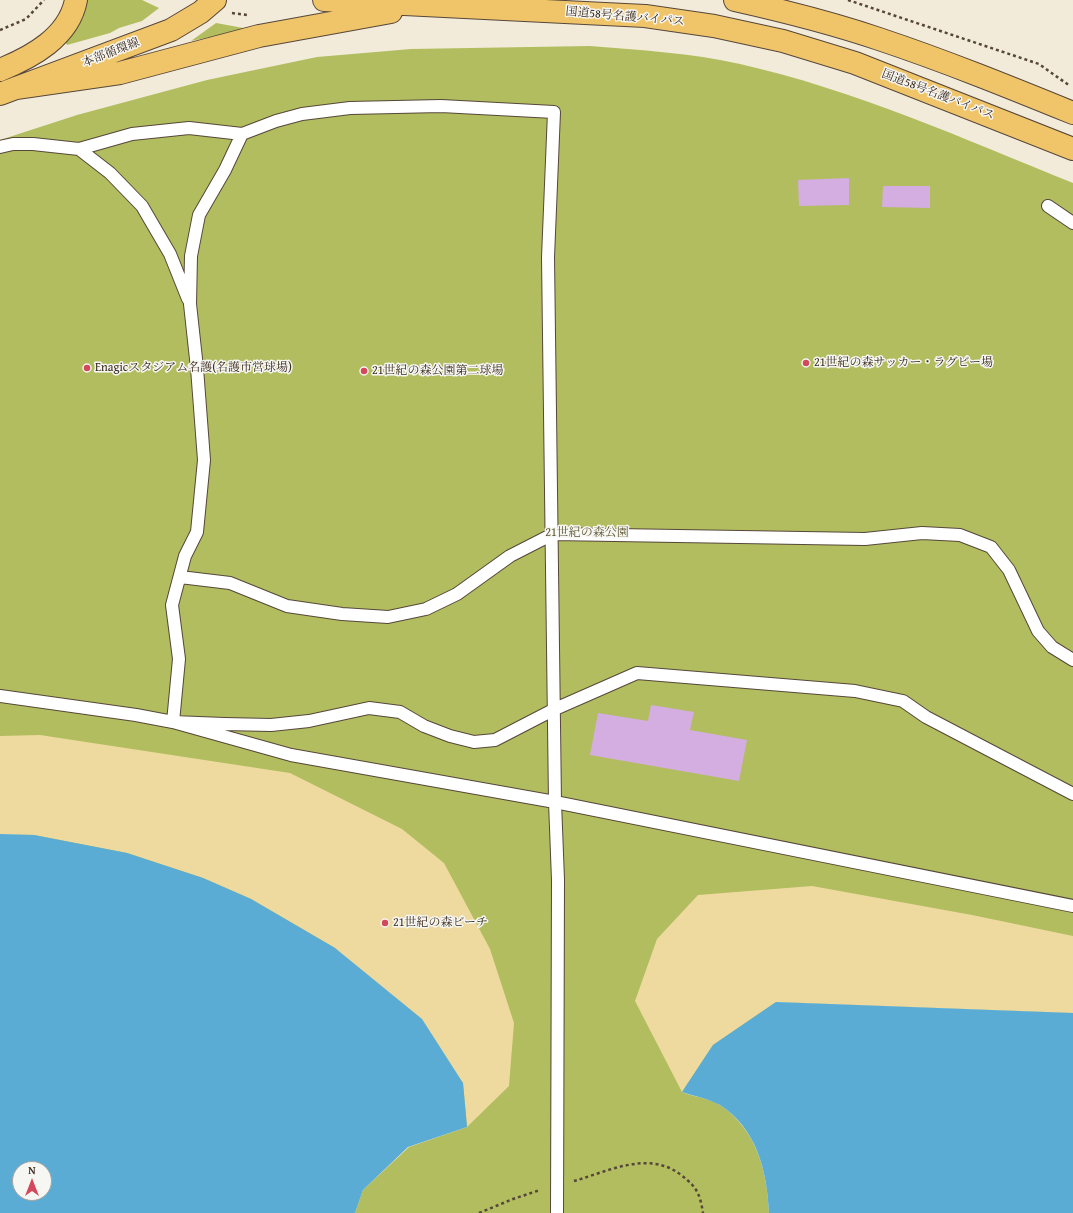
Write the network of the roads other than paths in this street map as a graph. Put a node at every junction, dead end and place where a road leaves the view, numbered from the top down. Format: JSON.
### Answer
{"nodes":[{"id":1,"x":76,"y":0,"type":"edge"},
{"id":2,"x":324,"y":0,"type":"edge"},
{"id":3,"x":735,"y":0,"type":"edge"},
{"id":4,"x":211,"y":3,"type":"edge"},
{"id":5,"x":421,"y":6,"type":"junction"},
{"id":6,"x":0,"y":70,"type":"edge"},
{"id":7,"x":8,"y":91,"type":"edge"},
{"id":8,"x":1073,"y":113,"type":"edge"},
{"id":9,"x":242,"y":134,"type":"junction"},
{"id":10,"x":0,"y":147,"type":"edge"},
{"id":11,"x":79,"y":149,"type":"junction"},
{"id":12,"x":1073,"y":149,"type":"edge"},
{"id":13,"x":1073,"y":216,"type":"edge"},
{"id":14,"x":1073,"y":223,"type":"edge"},
{"id":15,"x":190,"y":304,"type":"junction"},
{"id":16,"x":553,"y":534,"type":"junction"},
{"id":17,"x":180,"y":577,"type":"junction"},
{"id":18,"x":1073,"y":660,"type":"edge"},
{"id":19,"x":0,"y":696,"type":"edge"},
{"id":20,"x":39,"y":703,"type":"junction"},
{"id":21,"x":0,"y":705,"type":"edge"},
{"id":22,"x":555,"y":709,"type":"junction"},
{"id":23,"x":173,"y":722,"type":"junction"},
{"id":24,"x":1073,"y":794,"type":"edge"},
{"id":25,"x":555,"y":802,"type":"junction"},
{"id":26,"x":1073,"y":906,"type":"edge"},
{"id":27,"x":557,"y":1213,"type":"edge"}],
"edges":[{"from":1,"to":6,"type":"highway"},
{"from":2,"to":5,"type":"highway","name":"国道58号名護バイパス"},
{"from":3,"to":8,"type":"highway"},
{"from":4,"to":7,"type":"highway","name":"本部循環線"},
{"from":5,"to":7,"type":"highway"},
{"from":5,"to":12,"type":"highway","name":"国道58号名護バイパス"},
{"from":9,"to":11,"type":"lane"},
{"from":9,"to":15,"type":"lane"},
{"from":9,"to":16,"type":"lane"},
{"from":10,"to":11,"type":"lane"},
{"from":11,"to":15,"type":"lane"},
{"from":13,"to":14,"type":"lane"},
{"from":15,"to":17,"type":"lane"},
{"from":16,"to":17,"type":"lane"},
{"from":16,"to":18,"type":"lane"},
{"from":16,"to":22,"type":"lane"},
{"from":17,"to":23,"type":"lane"},
{"from":19,"to":20,"type":"lane"},
{"from":20,"to":21,"type":"lane"},
{"from":20,"to":23,"type":"lane"},
{"from":22,"to":23,"type":"lane"},
{"from":22,"to":24,"type":"lane"},
{"from":22,"to":25,"type":"lane"},
{"from":23,"to":25,"type":"lane"},
{"from":25,"to":26,"type":"lane"},
{"from":25,"to":27,"type":"lane"}]}
